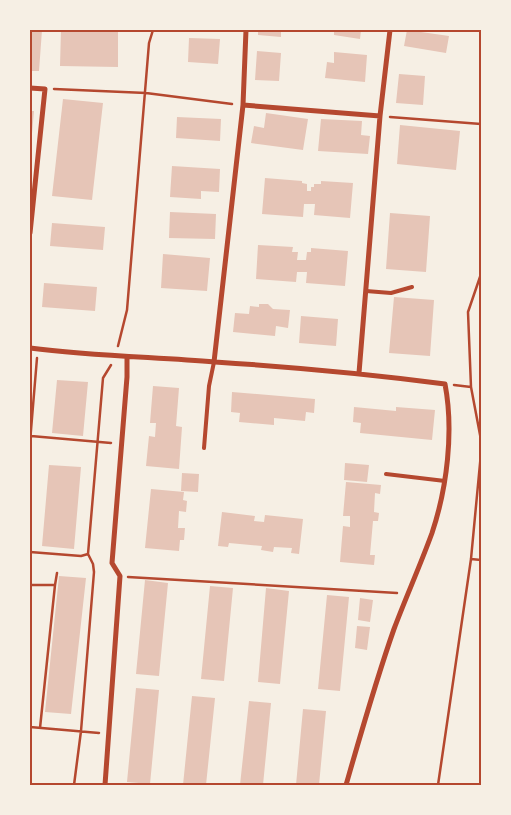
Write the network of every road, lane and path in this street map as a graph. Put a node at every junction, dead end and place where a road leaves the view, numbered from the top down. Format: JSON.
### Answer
{"nodes":[{"id":1,"x":153,"y":30,"type":"edge"},
{"id":2,"x":246,"y":30,"type":"edge"},
{"id":3,"x":390,"y":30,"type":"edge"},
{"id":4,"x":30,"y":88,"type":"edge"},
{"id":5,"x":45,"y":89,"type":"junction"},
{"id":6,"x":146,"y":93,"type":"junction"},
{"id":7,"x":243,"y":105,"type":"junction"},
{"id":8,"x":380,"y":116,"type":"junction"},
{"id":9,"x":481,"y":124,"type":"edge"},
{"id":10,"x":30,"y":233,"type":"edge"},
{"id":11,"x":481,"y":274,"type":"edge"},
{"id":12,"x":412,"y":287,"type":"dead end"},
{"id":13,"x":366,"y":291,"type":"junction"},
{"id":14,"x":30,"y":348,"type":"edge"},
{"id":15,"x":38,"y":349,"type":"junction"},
{"id":16,"x":116,"y":356,"type":"junction"},
{"id":17,"x":127,"y":357,"type":"junction"},
{"id":18,"x":214,"y":362,"type":"junction"},
{"id":19,"x":359,"y":373,"type":"junction"},
{"id":20,"x":445,"y":384,"type":"junction"},
{"id":21,"x":471,"y":387,"type":"junction"},
{"id":22,"x":30,"y":436,"type":"edge"},
{"id":23,"x":30,"y":440,"type":"edge"},
{"id":24,"x":481,"y":440,"type":"edge"},
{"id":25,"x":97,"y":441,"type":"junction"},
{"id":26,"x":121,"y":444,"type":"junction"},
{"id":27,"x":204,"y":448,"type":"dead end"},
{"id":28,"x":481,"y":453,"type":"edge"},
{"id":29,"x":386,"y":474,"type":"dead end"},
{"id":30,"x":445,"y":481,"type":"junction"},
{"id":31,"x":30,"y":552,"type":"edge"},
{"id":32,"x":88,"y":554,"type":"junction"},
{"id":33,"x":471,"y":560,"type":"junction"},
{"id":34,"x":481,"y":560,"type":"edge"},
{"id":35,"x":57,"y":573,"type":"dead end"},
{"id":36,"x":120,"y":576,"type":"junction"},
{"id":37,"x":30,"y":585,"type":"edge"},
{"id":38,"x":55,"y":585,"type":"junction"},
{"id":39,"x":399,"y":593,"type":"dead end"},
{"id":40,"x":30,"y":727,"type":"edge"},
{"id":41,"x":40,"y":728,"type":"junction"},
{"id":42,"x":81,"y":731,"type":"junction"},
{"id":43,"x":108,"y":734,"type":"junction"},
{"id":44,"x":74,"y":785,"type":"edge"},
{"id":45,"x":105,"y":785,"type":"edge"},
{"id":46,"x":346,"y":785,"type":"edge"},
{"id":47,"x":438,"y":785,"type":"edge"}],
"edges":[{"from":1,"to":6,"type":"path"},
{"from":2,"to":7,"type":"street"},
{"from":3,"to":8,"type":"street"},
{"from":4,"to":5,"type":"street"},
{"from":5,"to":6,"type":"path"},
{"from":5,"to":10,"type":"street"},
{"from":6,"to":7,"type":"path"},
{"from":6,"to":16,"type":"path"},
{"from":7,"to":8,"type":"street"},
{"from":7,"to":18,"type":"street"},
{"from":8,"to":9,"type":"path"},
{"from":8,"to":13,"type":"street"},
{"from":11,"to":21,"type":"path"},
{"from":12,"to":13,"type":"lane"},
{"from":13,"to":19,"type":"street"},
{"from":14,"to":15,"type":"street"},
{"from":15,"to":16,"type":"street"},
{"from":15,"to":22,"type":"path"},
{"from":16,"to":17,"type":"street"},
{"from":16,"to":25,"type":"path"},
{"from":17,"to":18,"type":"street"},
{"from":17,"to":26,"type":"street"},
{"from":18,"to":19,"type":"street"},
{"from":18,"to":27,"type":"lane"},
{"from":19,"to":20,"type":"street"},
{"from":20,"to":21,"type":"path"},
{"from":20,"to":30,"type":"street"},
{"from":21,"to":24,"type":"path"},
{"from":22,"to":23,"type":"path"},
{"from":22,"to":25,"type":"path"},
{"from":25,"to":26,"type":"path"},
{"from":25,"to":32,"type":"path"},
{"from":26,"to":36,"type":"street"},
{"from":28,"to":33,"type":"path"},
{"from":29,"to":30,"type":"lane"},
{"from":30,"to":46,"type":"street"},
{"from":31,"to":32,"type":"path"},
{"from":32,"to":42,"type":"path"},
{"from":33,"to":34,"type":"path"},
{"from":33,"to":47,"type":"path"},
{"from":35,"to":38,"type":"path"},
{"from":36,"to":39,"type":"path"},
{"from":36,"to":43,"type":"street"},
{"from":37,"to":38,"type":"path"},
{"from":38,"to":41,"type":"path"},
{"from":40,"to":41,"type":"path"},
{"from":41,"to":42,"type":"path"},
{"from":42,"to":43,"type":"path"},
{"from":42,"to":44,"type":"path"},
{"from":43,"to":45,"type":"street"}]}
